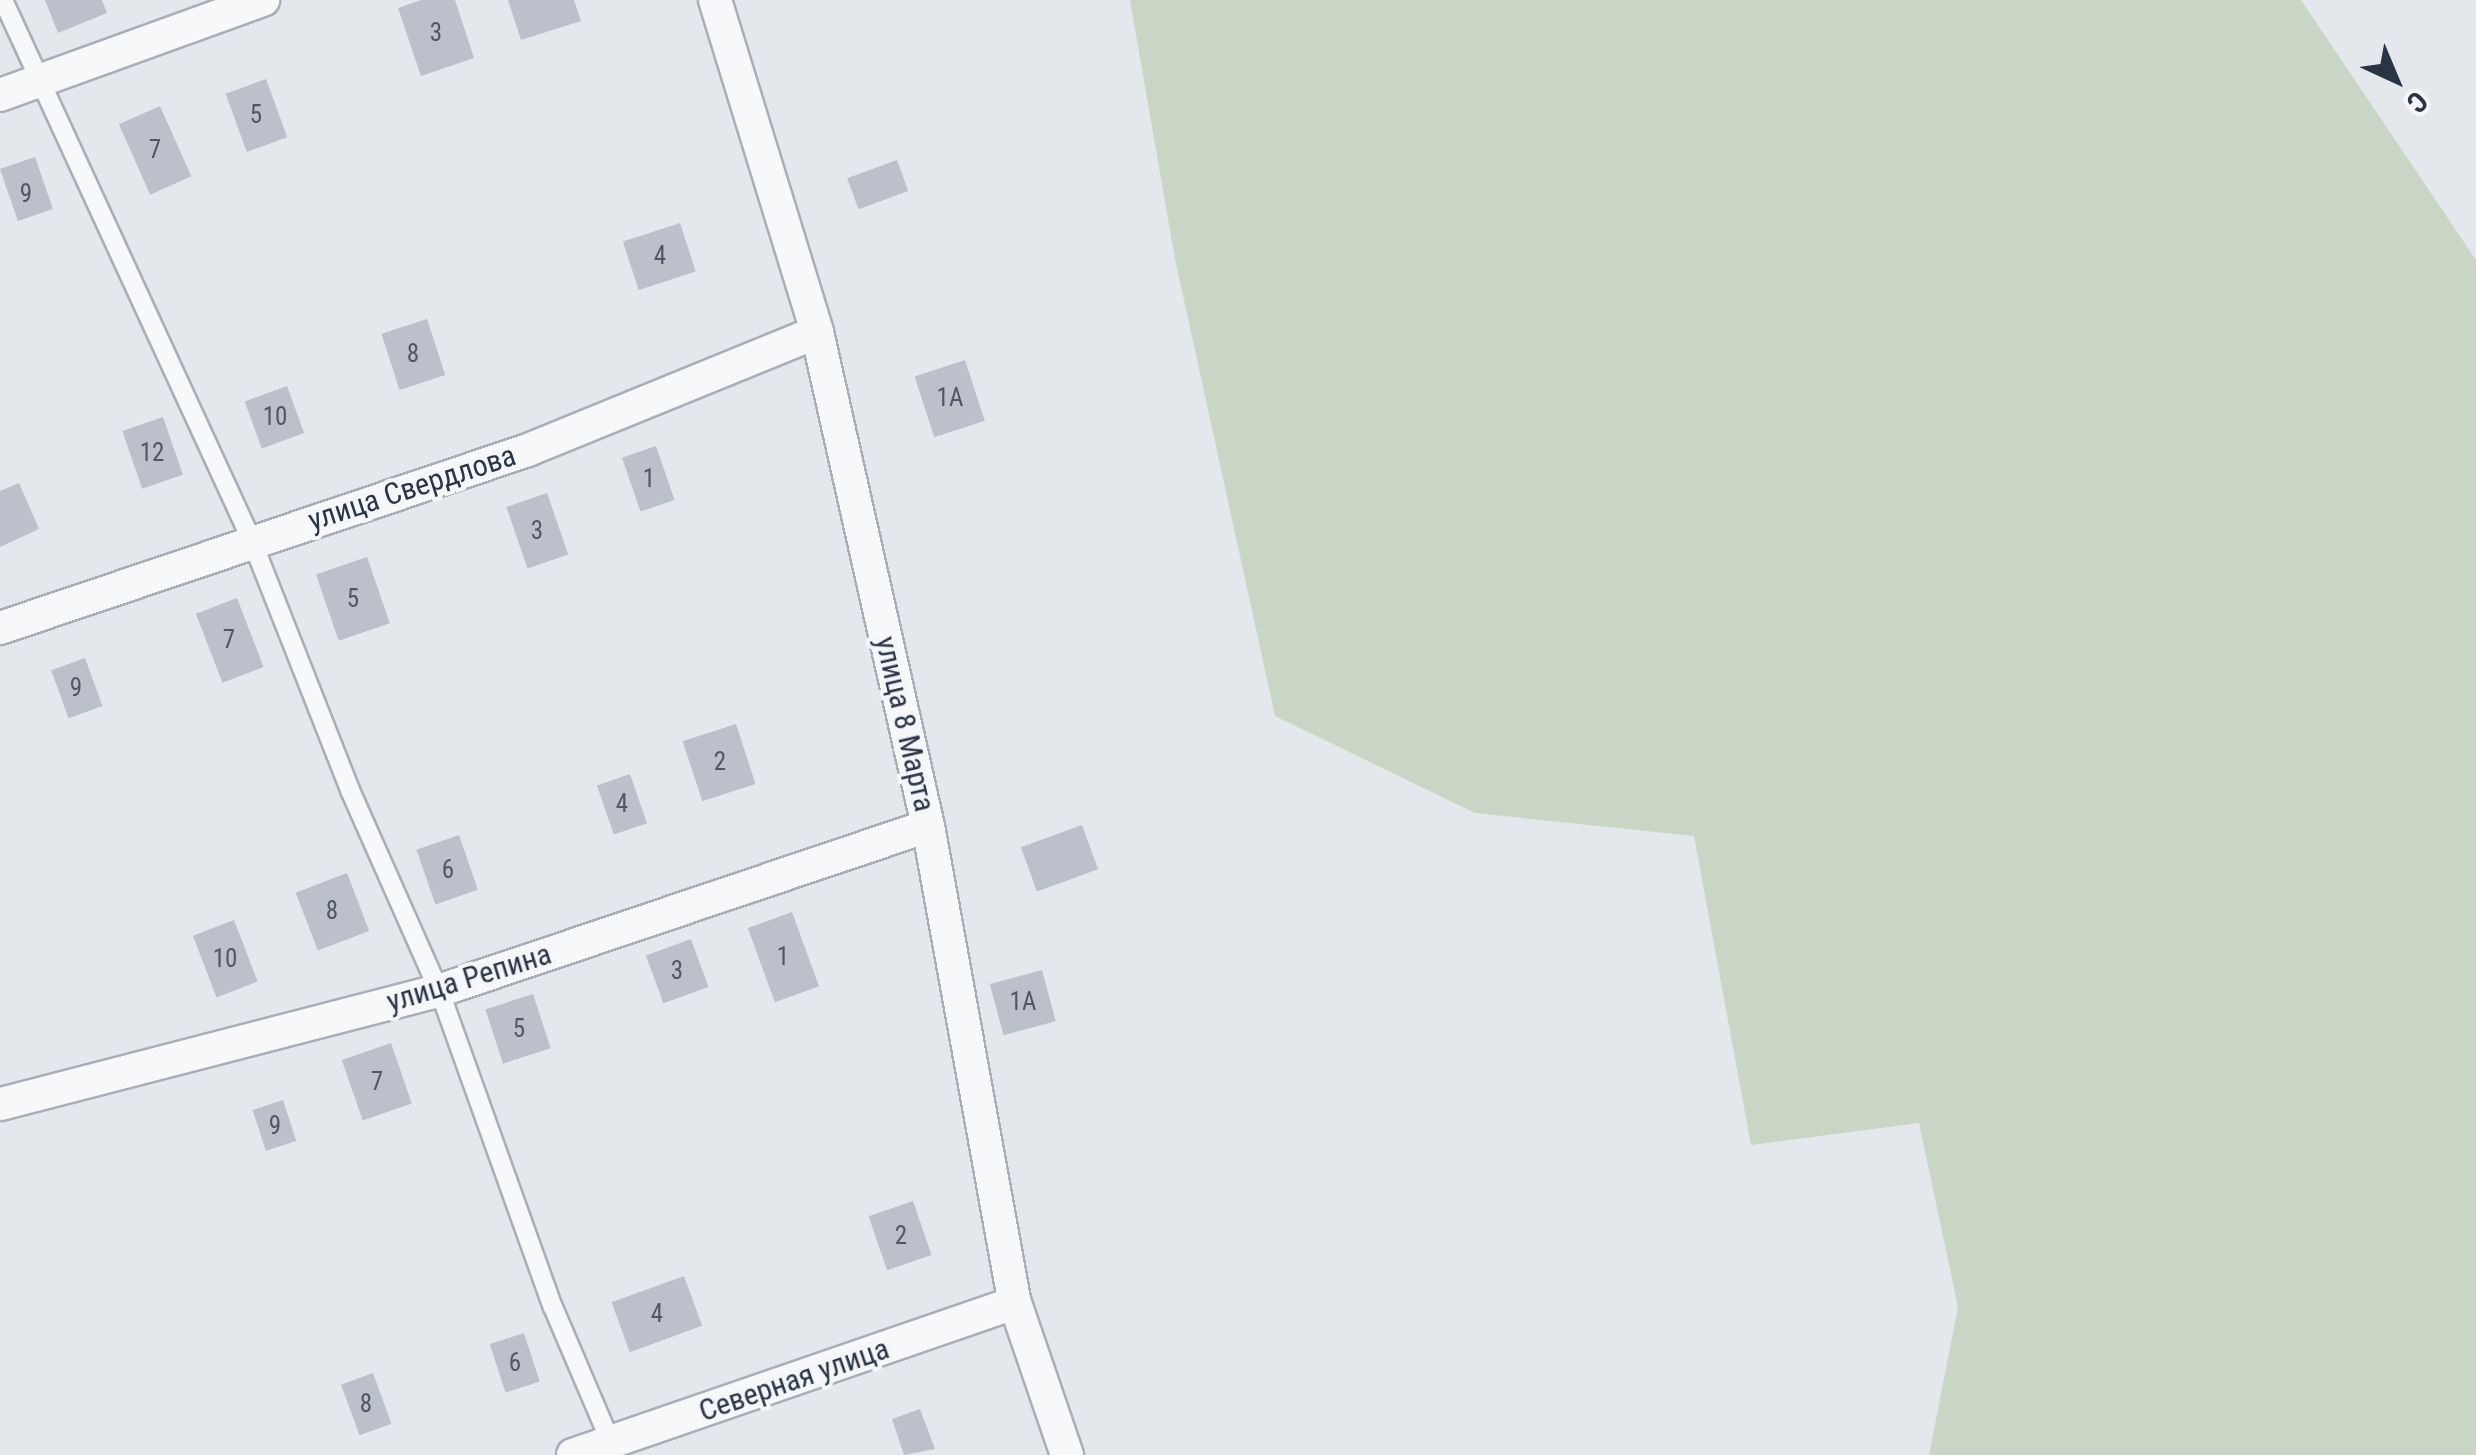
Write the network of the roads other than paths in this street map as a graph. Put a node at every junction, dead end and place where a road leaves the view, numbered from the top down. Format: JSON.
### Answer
{"nodes":[{"id":1,"x":3,"y":0,"type":"edge"},
{"id":2,"x":264,"y":0,"type":"edge"},
{"id":3,"x":715,"y":0,"type":"edge"},
{"id":4,"x":36,"y":78,"type":"junction"},
{"id":5,"x":0,"y":95,"type":"edge"},
{"id":6,"x":818,"y":332,"type":"junction"},
{"id":7,"x":252,"y":541,"type":"junction"},
{"id":8,"x":0,"y":628,"type":"edge"},
{"id":9,"x":928,"y":826,"type":"junction"},
{"id":10,"x":438,"y":991,"type":"junction"},
{"id":11,"x":1,"y":1104,"type":"edge"},
{"id":12,"x":1015,"y":1303,"type":"junction"},
{"id":13,"x":613,"y":1449,"type":"edge"},
{"id":14,"x":572,"y":1455,"type":"edge"},
{"id":15,"x":1067,"y":1455,"type":"edge"}],
"edges":[{"from":1,"to":4,"type":"lane"},
{"from":2,"to":4,"type":"street"},
{"from":3,"to":6,"type":"street","name":"улица 8 Марта"},
{"from":4,"to":5,"type":"street"},
{"from":4,"to":7,"type":"lane"},
{"from":6,"to":7,"type":"street","name":"улица Свердлова"},
{"from":6,"to":9,"type":"street","name":"улица 8 Марта"},
{"from":7,"to":8,"type":"street","name":"улица Свердлова"},
{"from":7,"to":10,"type":"lane"},
{"from":9,"to":10,"type":"street","name":"улица Репина"},
{"from":9,"to":12,"type":"street","name":"улица 8 Марта"},
{"from":10,"to":11,"type":"street","name":"улица Репина"},
{"from":10,"to":13,"type":"lane"},
{"from":12,"to":13,"type":"street","name":"Северная улица"},
{"from":12,"to":15,"type":"street","name":"улица 8 Марта"},
{"from":13,"to":14,"type":"street","name":"Северная улица"}]}
